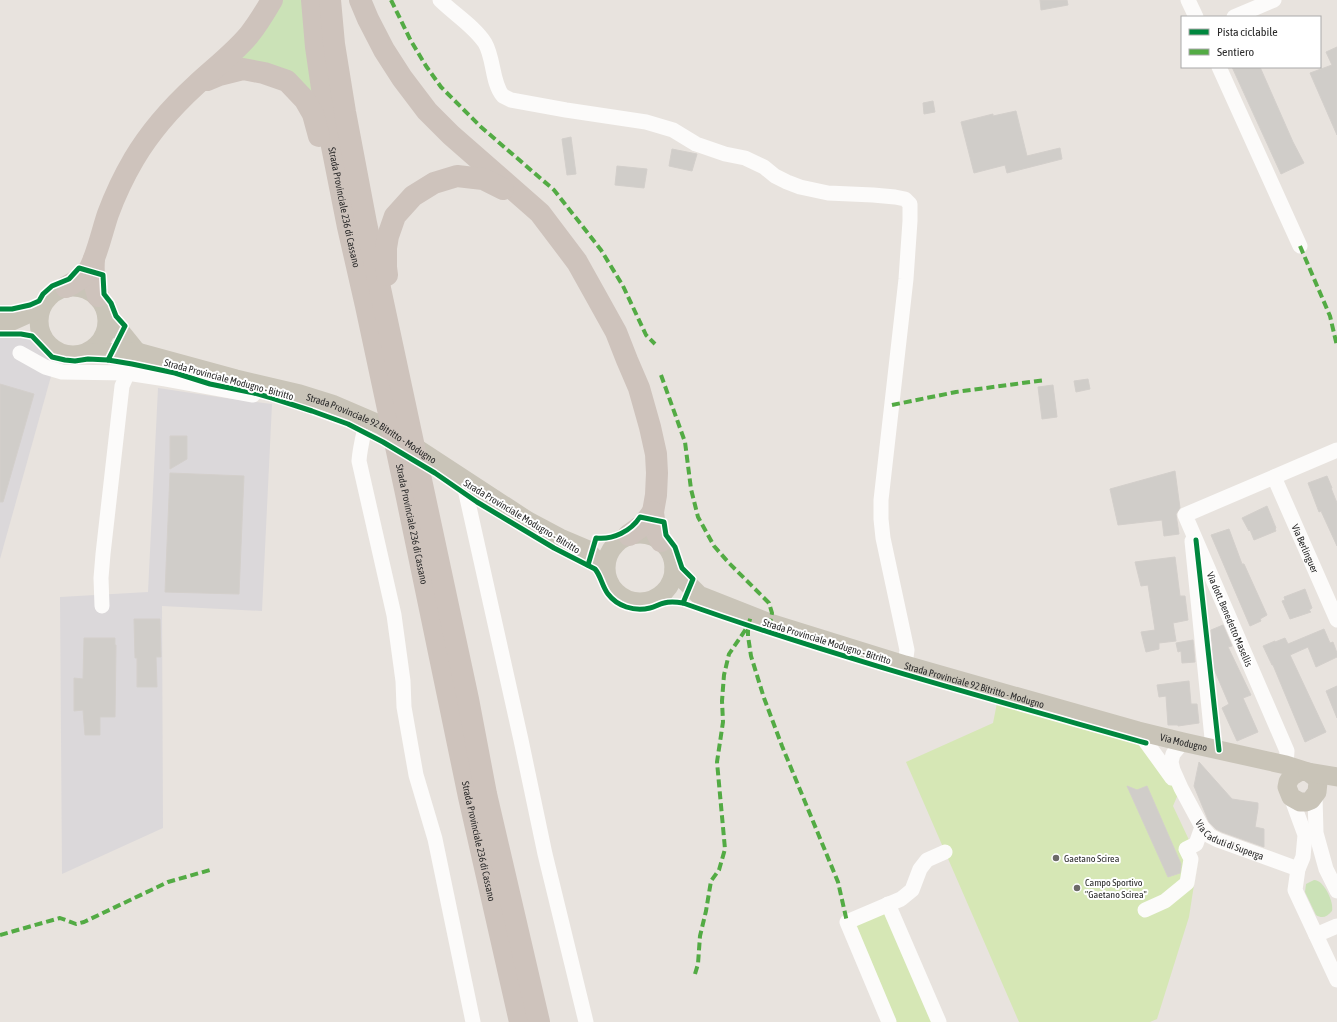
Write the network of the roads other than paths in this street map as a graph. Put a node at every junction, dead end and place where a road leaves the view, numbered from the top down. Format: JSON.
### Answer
{"nodes":[{"id":1,"x":272,"y":0,"type":"edge"},
{"id":2,"x":312,"y":0,"type":"edge"},
{"id":3,"x":330,"y":0,"type":"edge"},
{"id":4,"x":360,"y":0,"type":"edge"},
{"id":5,"x":440,"y":0,"type":"edge"},
{"id":6,"x":1188,"y":0,"type":"edge"},
{"id":7,"x":1274,"y":0,"type":"edge"},
{"id":8,"x":1196,"y":16,"type":"edge"},
{"id":9,"x":1236,"y":16,"type":"edge"},
{"id":10,"x":1219,"y":68,"type":"edge"},
{"id":11,"x":195,"y":86,"type":"junction"},
{"id":12,"x":540,"y":213,"type":"junction"},
{"id":13,"x":1300,"y":246,"type":"dead end"},
{"id":14,"x":94,"y":259,"type":"junction"},
{"id":15,"x":66,"y":287,"type":"junction"},
{"id":16,"x":98,"y":296,"type":"junction"},
{"id":17,"x":366,"y":306,"type":"junction"},
{"id":18,"x":41,"y":308,"type":"junction"},
{"id":19,"x":108,"y":316,"type":"junction"},
{"id":20,"x":6,"y":321,"type":"edge"},
{"id":21,"x":42,"y":335,"type":"junction"},
{"id":22,"x":138,"y":352,"type":"junction"},
{"id":23,"x":20,"y":353,"type":"dead end"},
{"id":24,"x":86,"y":353,"type":"junction"},
{"id":25,"x":127,"y":373,"type":"junction"},
{"id":26,"x":259,"y":384,"type":"junction"},
{"id":27,"x":367,"y":419,"type":"junction"},
{"id":28,"x":412,"y":434,"type":"junction"},
{"id":29,"x":1337,"y":450,"type":"edge"},
{"id":30,"x":1274,"y":477,"type":"junction"},
{"id":31,"x":463,"y":480,"type":"junction"},
{"id":32,"x":416,"y":496,"type":"junction"},
{"id":33,"x":653,"y":512,"type":"junction"},
{"id":34,"x":1188,"y":521,"type":"junction"},
{"id":35,"x":622,"y":539,"type":"junction"},
{"id":36,"x":661,"y":540,"type":"junction"},
{"id":37,"x":586,"y":549,"type":"junction"},
{"id":38,"x":605,"y":570,"type":"junction"},
{"id":39,"x":674,"y":570,"type":"junction"},
{"id":40,"x":699,"y":595,"type":"junction"},
{"id":41,"x":657,"y":598,"type":"junction"},
{"id":42,"x":102,"y":606,"type":"dead end"},
{"id":43,"x":1337,"y":620,"type":"edge"},
{"id":44,"x":905,"y":665,"type":"junction"},
{"id":45,"x":1138,"y":731,"type":"junction"},
{"id":46,"x":1183,"y":742,"type":"junction"},
{"id":47,"x":1213,"y":748,"type":"junction"},
{"id":48,"x":1301,"y":776,"type":"junction"},
{"id":49,"x":1337,"y":778,"type":"edge"},
{"id":50,"x":1181,"y":788,"type":"junction"},
{"id":51,"x":1289,"y":792,"type":"junction"},
{"id":52,"x":1202,"y":827,"type":"junction"},
{"id":53,"x":945,"y":852,"type":"dead end"},
{"id":54,"x":1298,"y":869,"type":"junction"},
{"id":55,"x":1332,"y":870,"type":"edge"},
{"id":56,"x":1337,"y":891,"type":"edge"},
{"id":57,"x":888,"y":904,"type":"junction"},
{"id":58,"x":1145,"y":910,"type":"dead end"},
{"id":59,"x":1337,"y":926,"type":"edge"},
{"id":60,"x":1316,"y":935,"type":"junction"},
{"id":61,"x":1337,"y":980,"type":"edge"},
{"id":62,"x":473,"y":1022,"type":"edge"},
{"id":63,"x":520,"y":1022,"type":"edge"},
{"id":64,"x":539,"y":1022,"type":"edge"},
{"id":65,"x":586,"y":1022,"type":"edge"},
{"id":66,"x":889,"y":1022,"type":"edge"},
{"id":67,"x":939,"y":1022,"type":"edge"}],
"edges":[{"from":1,"to":11,"type":"highway"},
{"from":2,"to":17,"type":"highway","name":"Strada Provinciale 236 di Cassano"},
{"from":3,"to":28,"type":"highway","name":"Strada Provinciale 236 di Cassano"},
{"from":4,"to":12,"type":"highway"},
{"from":5,"to":44,"type":"street"},
{"from":6,"to":8,"type":"street"},
{"from":7,"to":9,"type":"street"},
{"from":10,"to":13,"type":"street"},
{"from":11,"to":14,"type":"highway"},
{"from":11,"to":17,"type":"highway"},
{"from":12,"to":28,"type":"highway"},
{"from":12,"to":33,"type":"highway"},
{"from":14,"to":15,"type":"highway"},
{"from":14,"to":16,"type":"highway"},
{"from":15,"to":16,"type":"main road"},
{"from":15,"to":18,"type":"main road"},
{"from":16,"to":19,"type":"main road"},
{"from":17,"to":32,"type":"highway","name":"Strada Provinciale 236 di Cassano"},
{"from":18,"to":20,"type":"main road"},
{"from":18,"to":21,"type":"main road"},
{"from":19,"to":22,"type":"main road"},
{"from":19,"to":24,"type":"main road"},
{"from":20,"to":21,"type":"main road"},
{"from":21,"to":24,"type":"main road"},
{"from":22,"to":24,"type":"main road","name":"Strada Provinciale 92 Bitritto - Modugno"},
{"from":22,"to":25,"type":"street"},
{"from":22,"to":26,"type":"main road","name":"Strada Provinciale 92 Bitritto - Modugno"},
{"from":23,"to":25,"type":"street"},
{"from":25,"to":26,"type":"street"},
{"from":25,"to":42,"type":"street"},
{"from":26,"to":27,"type":"main road","name":"Strada Provinciale 92 Bitritto - Modugno"},
{"from":27,"to":31,"type":"main road","name":"Strada Provinciale 92 Bitritto - Modugno"},
{"from":27,"to":62,"type":"street"},
{"from":28,"to":32,"type":"highway","name":"Strada Provinciale 236 di Cassano"},
{"from":29,"to":30,"type":"street"},
{"from":30,"to":34,"type":"street"},
{"from":30,"to":43,"type":"street","name":"Via Berlinguer"},
{"from":31,"to":37,"type":"main road","name":"Strada Provinciale 92 Bitritto - Modugno"},
{"from":31,"to":65,"type":"street"},
{"from":32,"to":63,"type":"highway","name":"Strada Provinciale 236 di Cassano"},
{"from":32,"to":64,"type":"highway","name":"Strada Provinciale 236 di Cassano"},
{"from":33,"to":35,"type":"highway"},
{"from":33,"to":36,"type":"highway"},
{"from":34,"to":47,"type":"street"},
{"from":34,"to":48,"type":"street","name":"Via dott. Benedetto Masellis"},
{"from":35,"to":36,"type":"main road"},
{"from":35,"to":37,"type":"main road"},
{"from":35,"to":38,"type":"main road"},
{"from":36,"to":39,"type":"main road"},
{"from":37,"to":38,"type":"main road"},
{"from":38,"to":41,"type":"main road"},
{"from":39,"to":40,"type":"main road"},
{"from":39,"to":41,"type":"main road"},
{"from":40,"to":41,"type":"main road"},
{"from":40,"to":44,"type":"main road","name":"Strada Provinciale 92 Bitritto - Modugno"},
{"from":44,"to":45,"type":"main road","name":"Strada Provinciale 92 Bitritto - Modugno"},
{"from":45,"to":46,"type":"main road","name":"Via Modugno"},
{"from":45,"to":50,"type":"street","name":"Via Caduti di Superga"},
{"from":46,"to":47,"type":"main road","name":"Via Modugno"},
{"from":46,"to":50,"type":"street","name":"Via Caduti di Superga"},
{"from":47,"to":48,"type":"main road","name":"Via Modugno"},
{"from":48,"to":49,"type":"main road"},
{"from":48,"to":51,"type":"main road"},
{"from":48,"to":51,"type":"main road"},
{"from":48,"to":55,"type":"street","name":"Via dott. Benedetto Masellis"},
{"from":50,"to":52,"type":"street","name":"Via Caduti di Superga"},
{"from":51,"to":54,"type":"street"},
{"from":52,"to":54,"type":"street","name":"Via Caduti di Superga"},
{"from":52,"to":58,"type":"street"},
{"from":53,"to":57,"type":"street"},
{"from":54,"to":60,"type":"street"},
{"from":55,"to":56,"type":"street","name":"Via dott. Benedetto Masellis"},
{"from":57,"to":66,"type":"street"},
{"from":57,"to":67,"type":"street"},
{"from":59,"to":60,"type":"street"},
{"from":60,"to":61,"type":"street"}]}
